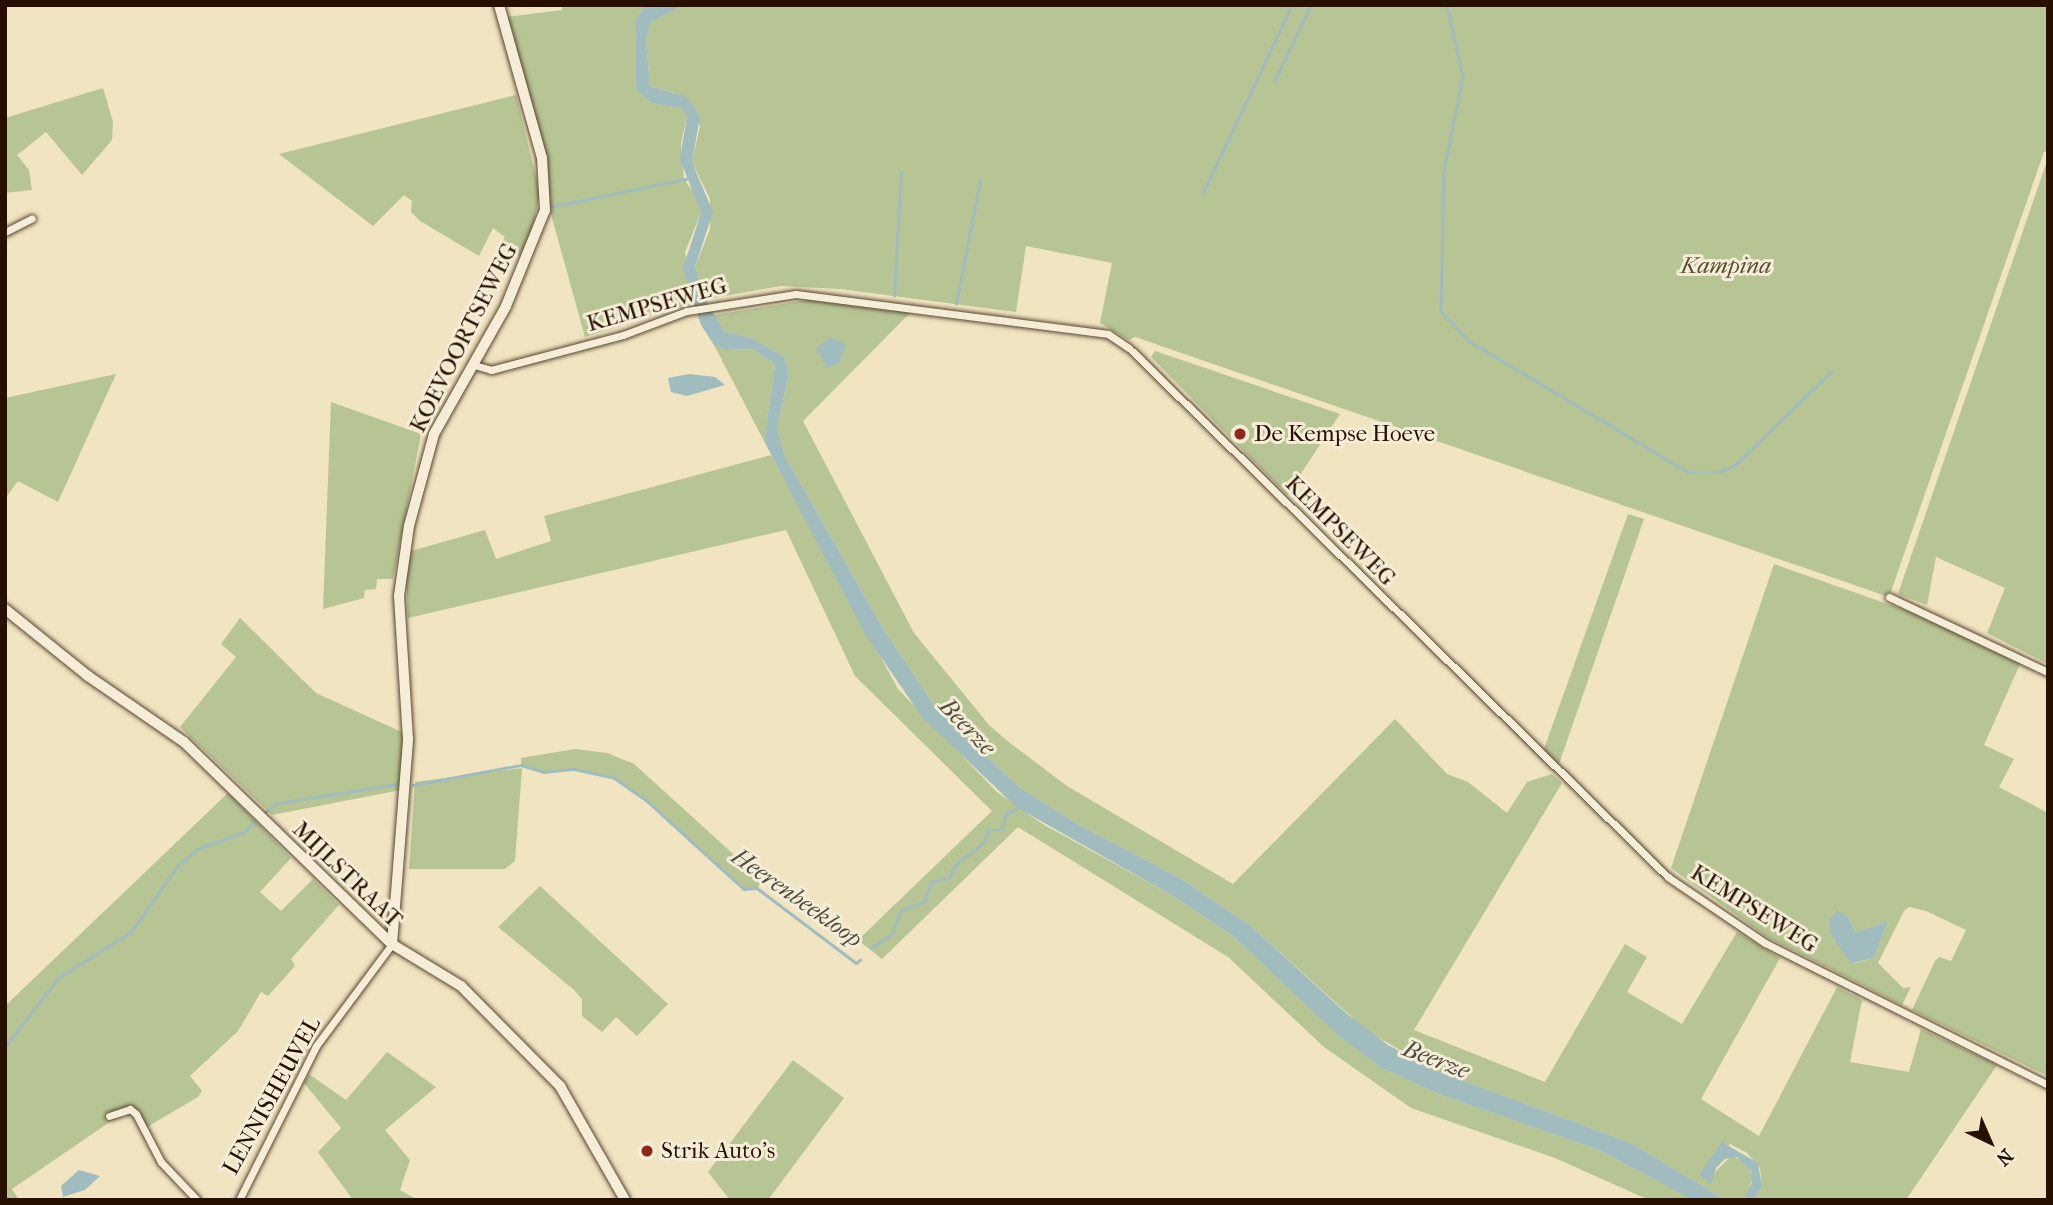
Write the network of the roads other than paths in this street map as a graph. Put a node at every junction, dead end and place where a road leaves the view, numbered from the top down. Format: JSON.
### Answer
{"nodes":[{"id":1,"x":499,"y":5,"type":"edge"},
{"id":2,"x":32,"y":218,"type":"dead end"},
{"id":3,"x":5,"y":232,"type":"edge"},
{"id":4,"x":474,"y":365,"type":"junction"},
{"id":5,"x":1889,"y":597,"type":"dead end"},
{"id":6,"x":5,"y":609,"type":"edge"},
{"id":7,"x":2048,"y":672,"type":"edge"},
{"id":8,"x":392,"y":944,"type":"junction"},
{"id":9,"x":2048,"y":1085,"type":"edge"},
{"id":10,"x":109,"y":1116,"type":"dead end"},
{"id":11,"x":197,"y":1200,"type":"edge"},
{"id":12,"x":239,"y":1200,"type":"edge"},
{"id":13,"x":625,"y":1200,"type":"edge"}],
"edges":[{"from":1,"to":4,"type":"street","name":"KOEVOORTSEWEG"},
{"from":2,"to":3,"type":"street"},
{"from":4,"to":8,"type":"street","name":"KOEVOORTSEWEG"},
{"from":4,"to":9,"type":"street","name":"KEMPSEWEG"},
{"from":5,"to":7,"type":"street"},
{"from":6,"to":8,"type":"street","name":"MIJLSTRAAT"},
{"from":8,"to":12,"type":"street","name":"LENNISHEUVEL"},
{"from":8,"to":13,"type":"street","name":"MIJLSTRAAT"},
{"from":10,"to":11,"type":"street"}]}
